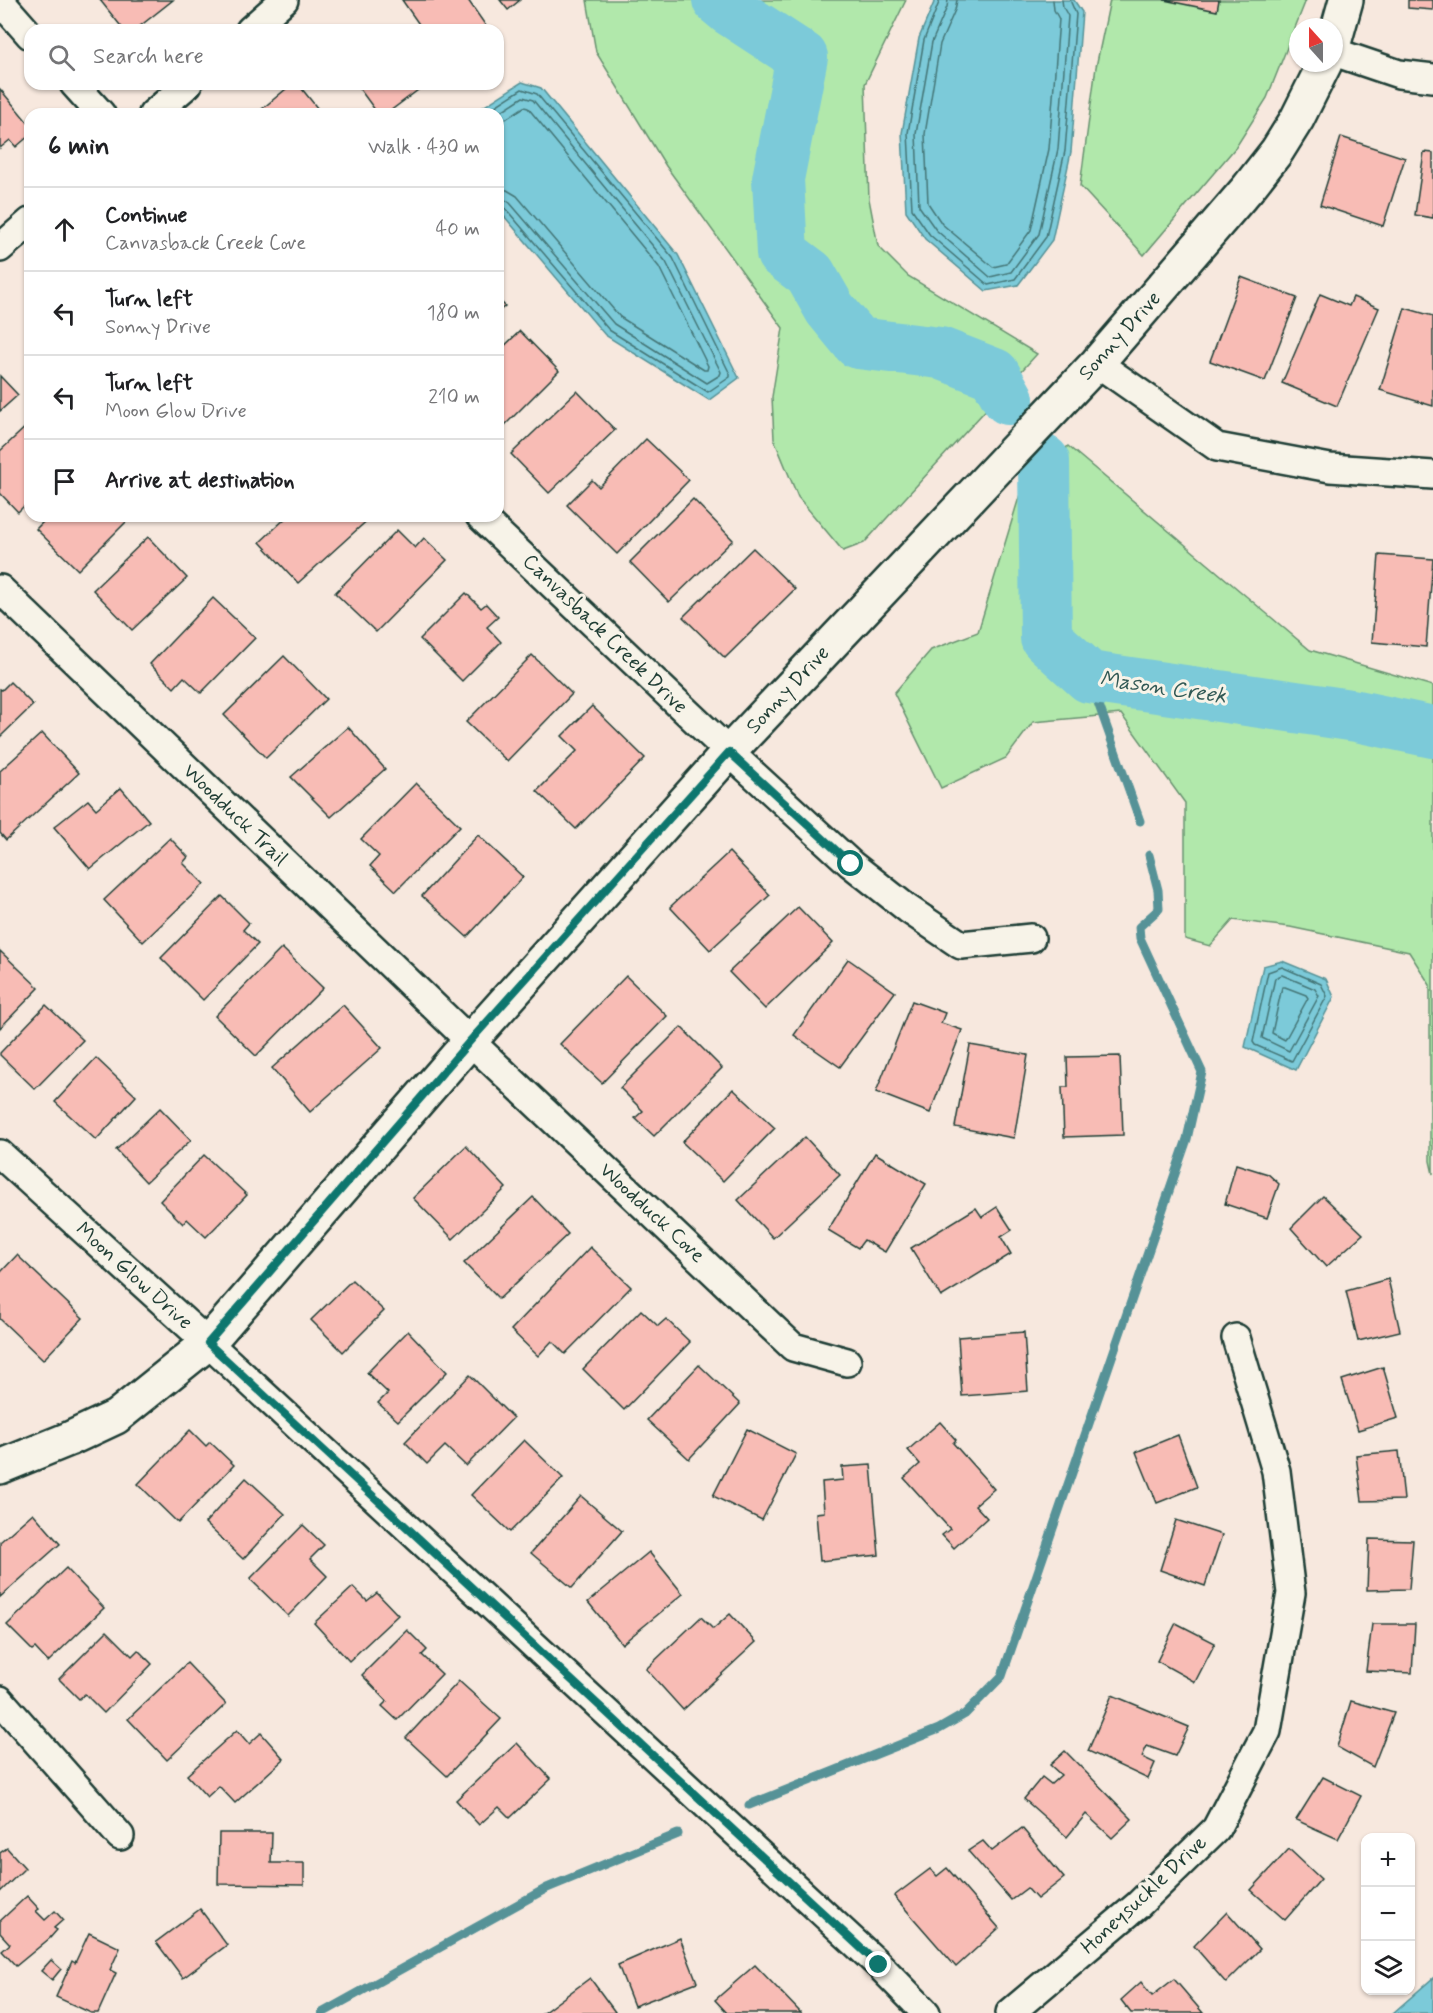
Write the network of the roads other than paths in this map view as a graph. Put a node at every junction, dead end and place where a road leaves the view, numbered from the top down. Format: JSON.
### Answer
{"nodes":[{"id":1,"x":284,"y":0,"type":"edge"},
{"id":2,"x":1346,"y":0,"type":"edge"},
{"id":3,"x":0,"y":1,"type":"edge"},
{"id":4,"x":1341,"y":18,"type":"edge"},
{"id":5,"x":256,"y":24,"type":"edge"},
{"id":6,"x":24,"y":27,"type":"edge"},
{"id":7,"x":1343,"y":55,"type":"edge"},
{"id":8,"x":1321,"y":72,"type":"edge"},
{"id":9,"x":1433,"y":78,"type":"edge"},
{"id":10,"x":79,"y":90,"type":"edge"},
{"id":11,"x":181,"y":90,"type":"edge"},
{"id":12,"x":96,"y":108,"type":"edge"},
{"id":13,"x":160,"y":108,"type":"edge"},
{"id":14,"x":24,"y":227,"type":"edge"},
{"id":15,"x":0,"y":248,"type":"edge"},
{"id":16,"x":1097,"y":363,"type":"junction"},
{"id":17,"x":1433,"y":475,"type":"edge"},
{"id":18,"x":486,"y":522,"type":"edge"},
{"id":19,"x":0,"y":589,"type":"edge"},
{"id":20,"x":729,"y":752,"type":"junction"},
{"id":21,"x":1031,"y":938,"type":"dead end"},
{"id":22,"x":470,"y":1041,"type":"junction"},
{"id":23,"x":0,"y":1154,"type":"edge"},
{"id":24,"x":1236,"y":1338,"type":"dead end"},
{"id":25,"x":208,"y":1343,"type":"junction"},
{"id":26,"x":847,"y":1362,"type":"dead end"},
{"id":27,"x":0,"y":1467,"type":"edge"},
{"id":28,"x":0,"y":1700,"type":"edge"},
{"id":29,"x":120,"y":1836,"type":"dead end"},
{"id":30,"x":926,"y":2013,"type":"edge"},
{"id":31,"x":1010,"y":2013,"type":"edge"}],
"edges":[{"from":1,"to":5,"type":"street"},
{"from":2,"to":4,"type":"street"},
{"from":3,"to":6,"type":"street"},
{"from":7,"to":9,"type":"street"},
{"from":8,"to":16,"type":"street","name":"Sonny Drive"},
{"from":10,"to":12,"type":"street"},
{"from":11,"to":13,"type":"street"},
{"from":14,"to":15,"type":"street"},
{"from":16,"to":17,"type":"street"},
{"from":16,"to":20,"type":"street","name":"Sonny Drive"},
{"from":18,"to":20,"type":"street","name":"Canvasback Creek Drive"},
{"from":19,"to":22,"type":"street","name":"Woodduck Trail"},
{"from":20,"to":21,"type":"street","name":"Canvasback Creek Drive"},
{"from":20,"to":22,"type":"street","name":"Sonny Drive"},
{"from":22,"to":25,"type":"street","name":"Sonny Drive"},
{"from":22,"to":26,"type":"street","name":"Woodduck Cove"},
{"from":23,"to":25,"type":"street","name":"Moon Glow Drive"},
{"from":24,"to":31,"type":"street","name":"Honeysuckle Drive"},
{"from":25,"to":27,"type":"street","name":"Sonny Drive"},
{"from":25,"to":30,"type":"street","name":"Moon Glow Drive"},
{"from":28,"to":29,"type":"street"}]}
